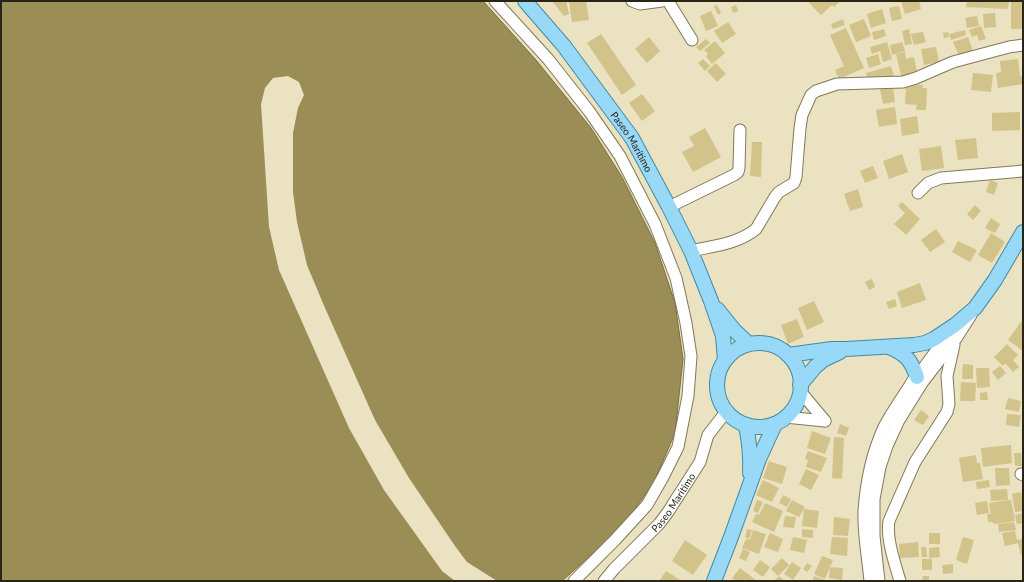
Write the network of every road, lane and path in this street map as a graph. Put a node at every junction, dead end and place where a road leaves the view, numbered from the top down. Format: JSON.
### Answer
{"nodes":[{"id":1,"x":496,"y":1,"type":"edge"},
{"id":2,"x":525,"y":1,"type":"edge"},
{"id":3,"x":632,"y":1,"type":"edge"},
{"id":4,"x":662,"y":1,"type":"edge"},
{"id":5,"x":668,"y":1,"type":"edge"},
{"id":6,"x":692,"y":40,"type":"dead end"},
{"id":7,"x":1023,"y":45,"type":"edge"},
{"id":8,"x":740,"y":130,"type":"dead end"},
{"id":9,"x":1023,"y":171,"type":"edge"},
{"id":10,"x":918,"y":193,"type":"dead end"},
{"id":11,"x":669,"y":207,"type":"junction"},
{"id":12,"x":1022,"y":236,"type":"edge"},
{"id":13,"x":691,"y":251,"type":"junction"},
{"id":14,"x":711,"y":301,"type":"junction"},
{"id":15,"x":975,"y":308,"type":"junction"},
{"id":16,"x":955,"y":325,"type":"junction"},
{"id":17,"x":955,"y":340,"type":"junction"},
{"id":18,"x":749,"y":344,"type":"junction"},
{"id":19,"x":889,"y":347,"type":"junction"},
{"id":20,"x":846,"y":350,"type":"junction"},
{"id":21,"x":788,"y":355,"type":"junction"},
{"id":22,"x":725,"y":360,"type":"junction"},
{"id":23,"x":917,"y":377,"type":"junction"},
{"id":24,"x":800,"y":388,"type":"junction"},
{"id":25,"x":726,"y":412,"type":"junction"},
{"id":26,"x":780,"y":420,"type":"junction"},
{"id":27,"x":746,"y":425,"type":"junction"},
{"id":28,"x":750,"y":484,"type":"junction"},
{"id":29,"x":574,"y":581,"type":"edge"},
{"id":30,"x":604,"y":581,"type":"edge"},
{"id":31,"x":714,"y":581,"type":"edge"},
{"id":32,"x":870,"y":581,"type":"edge"},
{"id":33,"x":879,"y":581,"type":"edge"},
{"id":34,"x":900,"y":581,"type":"edge"}],
"edges":[{"from":1,"to":29,"type":"street"},
{"from":2,"to":11,"type":"main road","name":"Paseo Marítimo"},
{"from":3,"to":4,"type":"street"},
{"from":5,"to":6,"type":"street"},
{"from":7,"to":13,"type":"street"},
{"from":8,"to":11,"type":"street"},
{"from":9,"to":10,"type":"street"},
{"from":11,"to":13,"type":"main road","name":"Paseo Marítimo"},
{"from":12,"to":15,"type":"main road"},
{"from":13,"to":14,"type":"main road","name":"Paseo Marítimo"},
{"from":14,"to":18,"type":"main road","name":"Paseo Marítimo"},
{"from":14,"to":22,"type":"main road","name":"Paseo Marítimo"},
{"from":15,"to":16,"type":"main road"},
{"from":15,"to":17,"type":"street"},
{"from":16,"to":19,"type":"main road"},
{"from":16,"to":23,"type":"street"},
{"from":17,"to":33,"type":"street"},
{"from":17,"to":34,"type":"street"},
{"from":18,"to":21,"type":"main road"},
{"from":18,"to":22,"type":"main road"},
{"from":19,"to":20,"type":"main road"},
{"from":19,"to":23,"type":"main road"},
{"from":20,"to":21,"type":"main road"},
{"from":20,"to":24,"type":"main road"},
{"from":21,"to":24,"type":"main road"},
{"from":22,"to":25,"type":"main road"},
{"from":23,"to":32,"type":"street"},
{"from":24,"to":26,"type":"main road"},
{"from":24,"to":26,"type":"street"},
{"from":25,"to":27,"type":"main road"},
{"from":25,"to":30,"type":"street","name":"Paseo Marítimo"},
{"from":26,"to":27,"type":"main road"},
{"from":26,"to":28,"type":"main road"},
{"from":27,"to":28,"type":"main road"},
{"from":28,"to":31,"type":"main road"}]}
